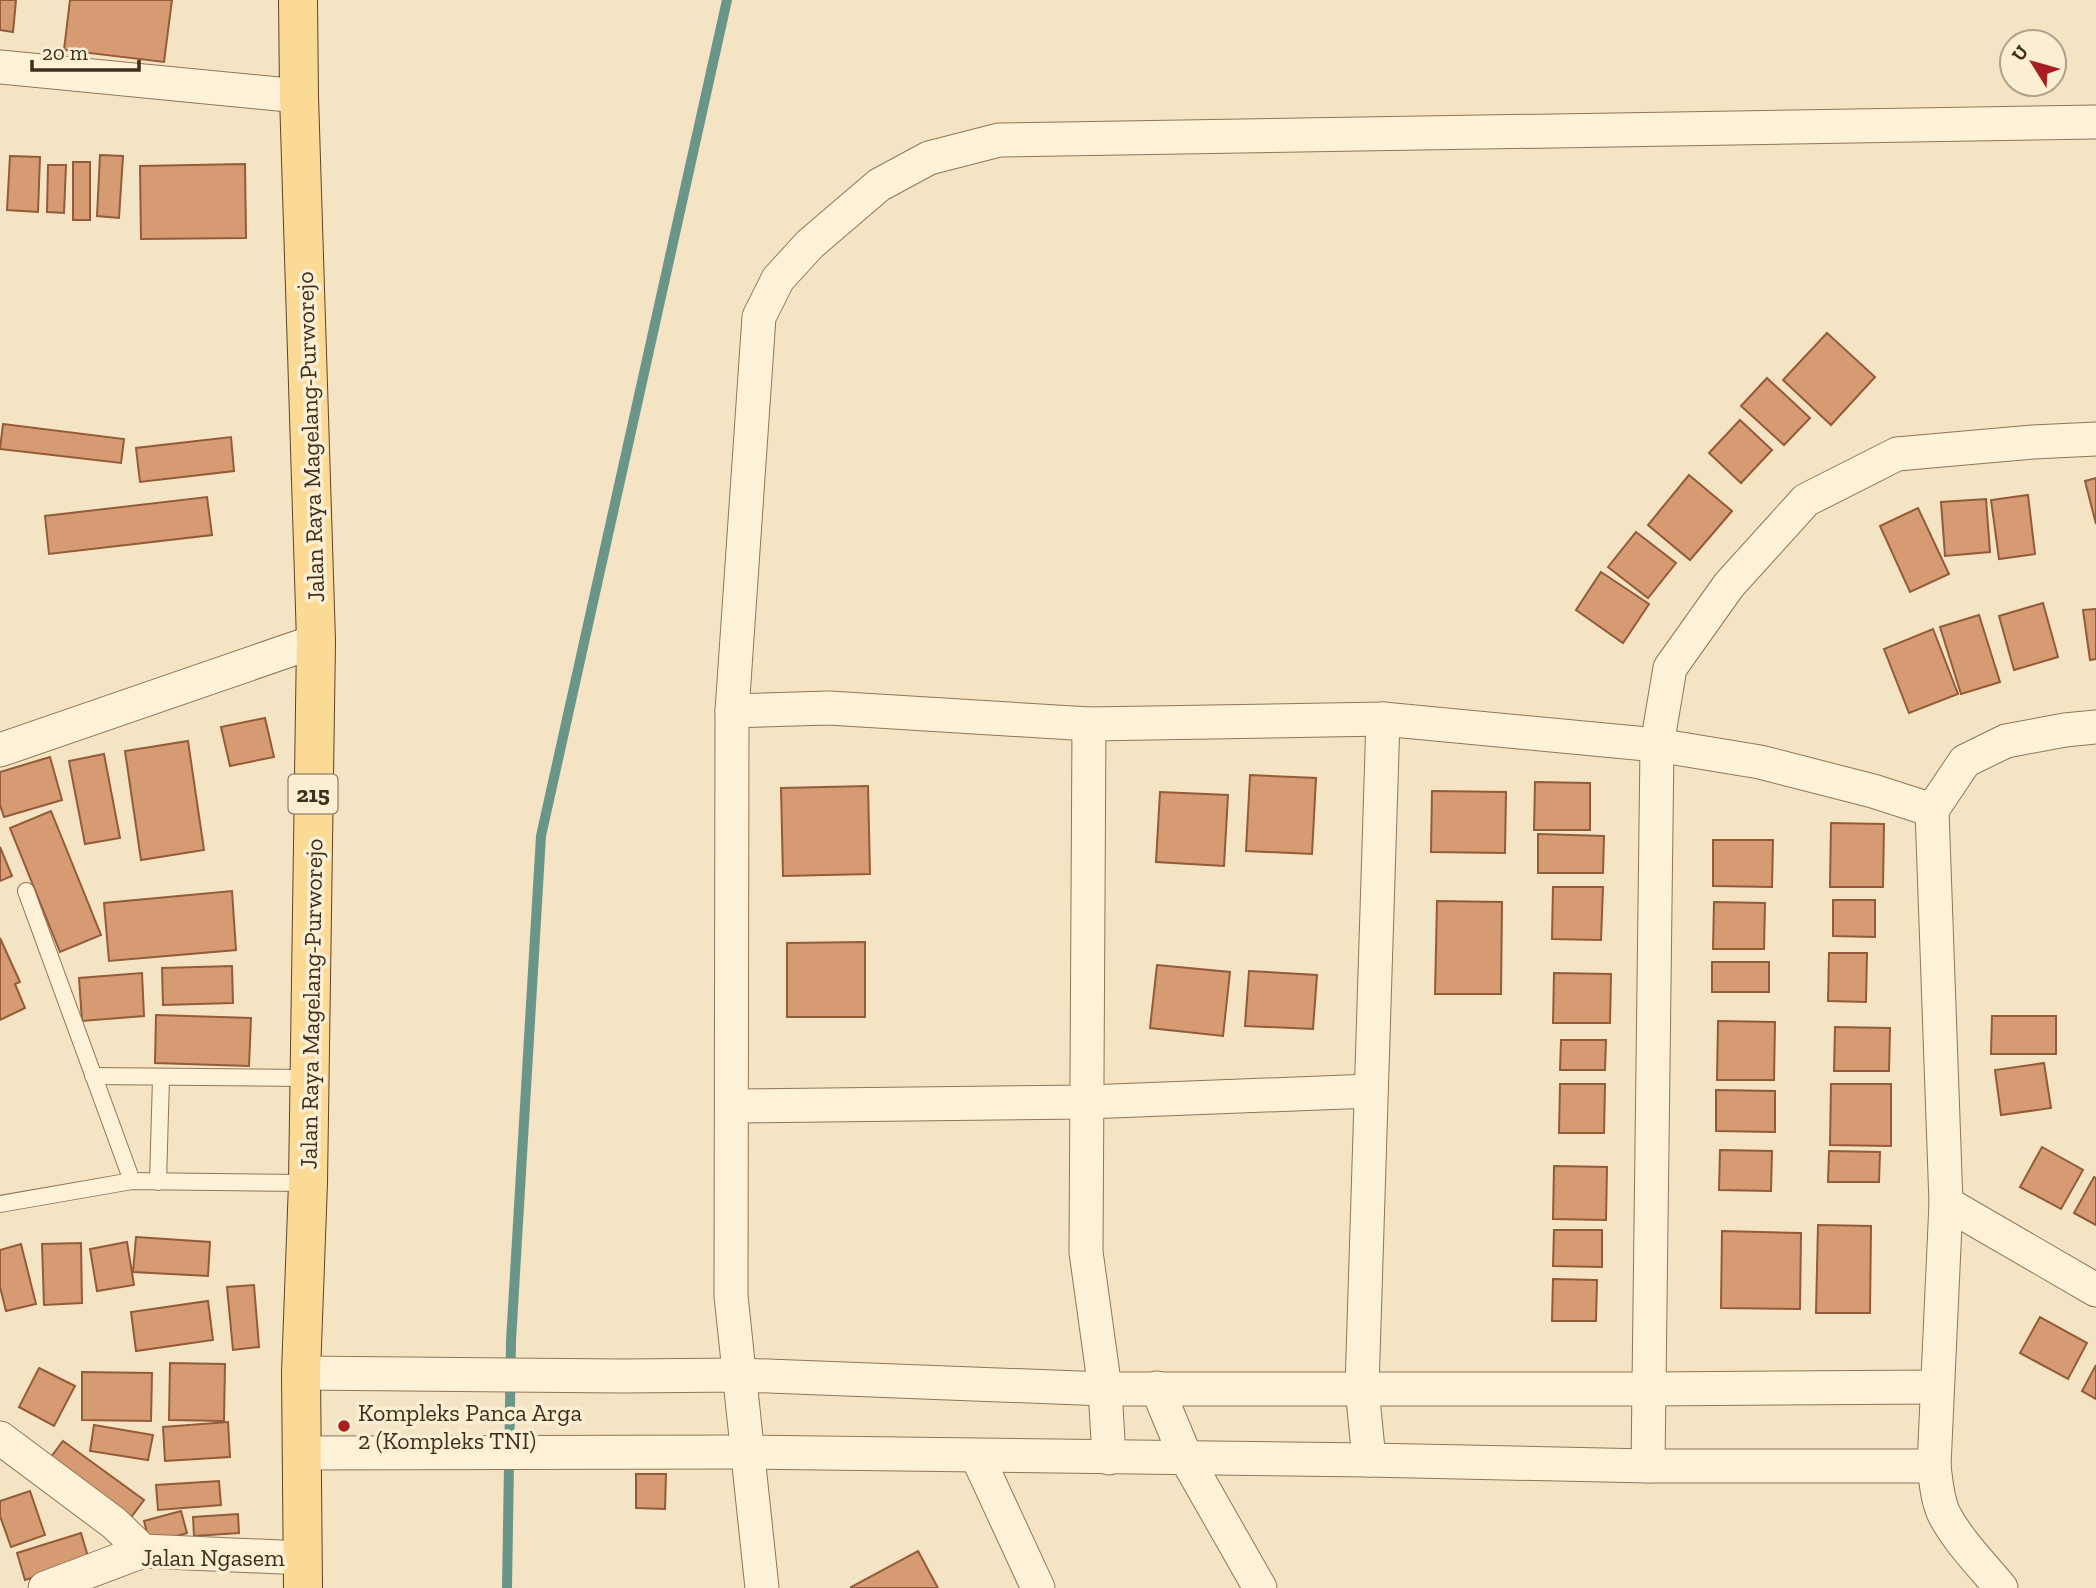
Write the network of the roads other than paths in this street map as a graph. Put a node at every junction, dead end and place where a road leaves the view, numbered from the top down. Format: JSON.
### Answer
{"nodes":[{"id":1,"x":298,"y":0,"type":"edge"},
{"id":2,"x":0,"y":67,"type":"edge"},
{"id":3,"x":299,"y":96,"type":"junction"},
{"id":4,"x":2096,"y":122,"type":"edge"},
{"id":5,"x":2096,"y":439,"type":"edge"},
{"id":6,"x":316,"y":641,"type":"junction"},
{"id":7,"x":732,"y":711,"type":"junction"},
{"id":8,"x":1383,"y":719,"type":"junction"},
{"id":9,"x":1089,"y":724,"type":"junction"},
{"id":10,"x":2096,"y":727,"type":"edge"},
{"id":11,"x":1657,"y":745,"type":"junction"},
{"id":12,"x":0,"y":750,"type":"edge"},
{"id":13,"x":1932,"y":810,"type":"junction"},
{"id":14,"x":26,"y":891,"type":"dead end"},
{"id":15,"x":93,"y":1076,"type":"junction"},
{"id":16,"x":161,"y":1078,"type":"junction"},
{"id":17,"x":309,"y":1078,"type":"junction"},
{"id":18,"x":1371,"y":1091,"type":"junction"},
{"id":19,"x":1087,"y":1102,"type":"junction"},
{"id":20,"x":732,"y":1106,"type":"junction"},
{"id":21,"x":132,"y":1181,"type":"junction"},
{"id":22,"x":158,"y":1182,"type":"junction"},
{"id":23,"x":308,"y":1183,"type":"junction"},
{"id":24,"x":1946,"y":1203,"type":"junction"},
{"id":25,"x":0,"y":1204,"type":"edge"},
{"id":26,"x":2096,"y":1290,"type":"edge"},
{"id":27,"x":302,"y":1373,"type":"junction"},
{"id":28,"x":740,"y":1375,"type":"junction"},
{"id":29,"x":1937,"y":1387,"type":"junction"},
{"id":30,"x":1157,"y":1388,"type":"junction"},
{"id":31,"x":1362,"y":1388,"type":"junction"},
{"id":32,"x":1105,"y":1389,"type":"junction"},
{"id":33,"x":1649,"y":1389,"type":"junction"},
{"id":34,"x":0,"y":1439,"type":"edge"},
{"id":35,"x":748,"y":1452,"type":"junction"},
{"id":36,"x":300,"y":1453,"type":"junction"},
{"id":37,"x":977,"y":1455,"type":"junction"},
{"id":38,"x":1109,"y":1458,"type":"junction"},
{"id":39,"x":1186,"y":1458,"type":"junction"},
{"id":40,"x":1369,"y":1460,"type":"junction"},
{"id":41,"x":1934,"y":1465,"type":"junction"},
{"id":42,"x":1648,"y":1466,"type":"junction"},
{"id":43,"x":143,"y":1551,"type":"junction"},
{"id":44,"x":303,"y":1573,"type":"edge"},
{"id":45,"x":45,"y":1588,"type":"edge"},
{"id":46,"x":762,"y":1588,"type":"edge"},
{"id":47,"x":1038,"y":1588,"type":"edge"},
{"id":48,"x":1260,"y":1588,"type":"edge"},
{"id":49,"x":2001,"y":1588,"type":"edge"}],
"edges":[{"from":1,"to":3,"type":"main road","name":"Jalan Raya Magelang-Purworejo","number":"215"},
{"from":2,"to":3,"type":"street"},
{"from":3,"to":6,"type":"main road","name":"Jalan Raya Magelang-Purworejo","number":"215"},
{"from":4,"to":7,"type":"street"},
{"from":5,"to":11,"type":"street"},
{"from":6,"to":12,"type":"street"},
{"from":6,"to":17,"type":"main road","name":"Jalan Raya Magelang-Purworejo","number":"215"},
{"from":7,"to":9,"type":"street"},
{"from":7,"to":20,"type":"street"},
{"from":8,"to":9,"type":"street"},
{"from":8,"to":11,"type":"street"},
{"from":8,"to":18,"type":"street"},
{"from":9,"to":19,"type":"street"},
{"from":10,"to":13,"type":"street"},
{"from":11,"to":13,"type":"street"},
{"from":11,"to":33,"type":"street"},
{"from":13,"to":24,"type":"street"},
{"from":14,"to":15,"type":"lane"},
{"from":15,"to":16,"type":"lane"},
{"from":15,"to":21,"type":"lane"},
{"from":16,"to":17,"type":"lane"},
{"from":16,"to":22,"type":"lane"},
{"from":17,"to":23,"type":"main road","name":"Jalan Raya Magelang-Purworejo","number":"215"},
{"from":18,"to":19,"type":"street"},
{"from":18,"to":31,"type":"street"},
{"from":19,"to":20,"type":"street"},
{"from":19,"to":32,"type":"street"},
{"from":20,"to":28,"type":"street"},
{"from":21,"to":22,"type":"lane"},
{"from":21,"to":25,"type":"lane"},
{"from":22,"to":23,"type":"lane"},
{"from":23,"to":27,"type":"main road","name":"Jalan Raya Magelang-Purworejo","number":"215"},
{"from":24,"to":26,"type":"street"},
{"from":24,"to":29,"type":"street"},
{"from":27,"to":28,"type":"street"},
{"from":27,"to":36,"type":"main road","name":"Jalan Raya Magelang-Purworejo","number":"215"},
{"from":28,"to":32,"type":"street"},
{"from":28,"to":35,"type":"street"},
{"from":29,"to":33,"type":"street"},
{"from":29,"to":41,"type":"street"},
{"from":30,"to":31,"type":"street"},
{"from":30,"to":32,"type":"street"},
{"from":30,"to":39,"type":"street"},
{"from":31,"to":33,"type":"street"},
{"from":31,"to":40,"type":"street"},
{"from":32,"to":38,"type":"street"},
{"from":33,"to":42,"type":"street"},
{"from":34,"to":43,"type":"street"},
{"from":35,"to":36,"type":"street"},
{"from":35,"to":37,"type":"street"},
{"from":35,"to":46,"type":"street"},
{"from":36,"to":44,"type":"main road","name":"Jalan Raya Magelang-Purworejo","number":"215"},
{"from":37,"to":38,"type":"street"},
{"from":37,"to":47,"type":"street"},
{"from":38,"to":39,"type":"street"},
{"from":39,"to":40,"type":"street"},
{"from":39,"to":48,"type":"street"},
{"from":40,"to":42,"type":"street"},
{"from":41,"to":42,"type":"street"},
{"from":41,"to":49,"type":"street"},
{"from":43,"to":44,"type":"street","name":"Jalan Ngasem"},
{"from":43,"to":45,"type":"street","name":"Jalan Ngasem"}]}
